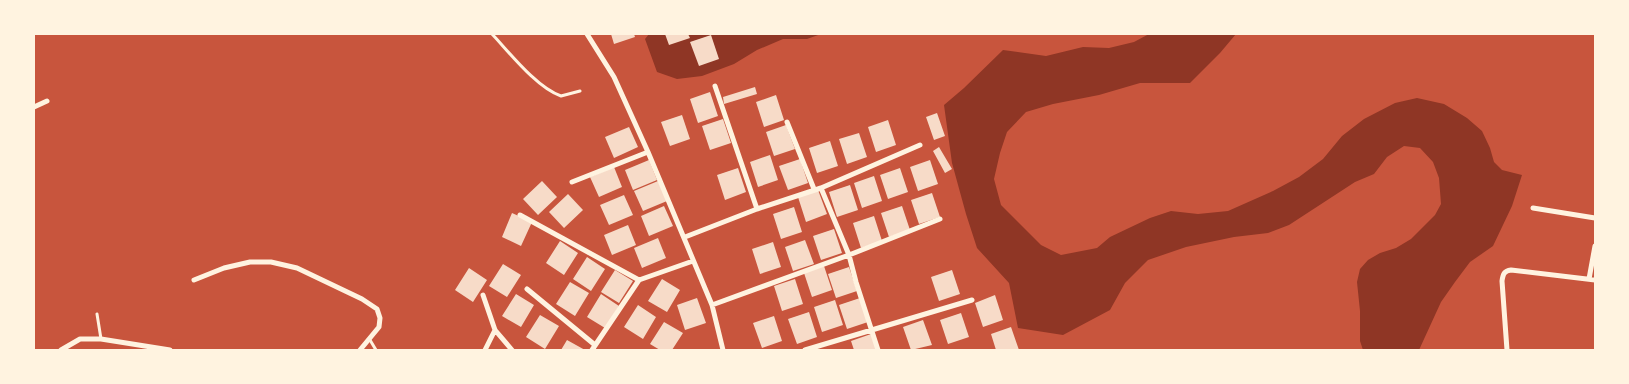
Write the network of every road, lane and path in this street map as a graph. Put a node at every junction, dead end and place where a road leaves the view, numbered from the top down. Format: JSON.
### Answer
{"nodes":[{"id":1,"x":492,"y":34,"type":"edge"},
{"id":2,"x":587,"y":34,"type":"edge"},
{"id":3,"x":715,"y":86,"type":"dead end"},
{"id":4,"x":580,"y":91,"type":"dead end"},
{"id":5,"x":47,"y":100,"type":"dead end"},
{"id":6,"x":34,"y":107,"type":"edge"},
{"id":7,"x":788,"y":122,"type":"dead end"},
{"id":8,"x":920,"y":145,"type":"dead end"},
{"id":9,"x":648,"y":152,"type":"junction"},
{"id":10,"x":572,"y":182,"type":"dead end"},
{"id":11,"x":820,"y":188,"type":"junction"},
{"id":12,"x":814,"y":189,"type":"junction"},
{"id":13,"x":1533,"y":208,"type":"dead end"},
{"id":14,"x":757,"y":209,"type":"junction"},
{"id":15,"x":520,"y":215,"type":"dead end"},
{"id":16,"x":1595,"y":218,"type":"edge"},
{"id":17,"x":940,"y":219,"type":"dead end"},
{"id":18,"x":685,"y":237,"type":"junction"},
{"id":19,"x":1595,"y":246,"type":"edge"},
{"id":20,"x":849,"y":255,"type":"junction"},
{"id":21,"x":693,"y":261,"type":"junction"},
{"id":22,"x":1589,"y":279,"type":"junction"},
{"id":23,"x":194,"y":280,"type":"dead end"},
{"id":24,"x":640,"y":280,"type":"junction"},
{"id":25,"x":1595,"y":280,"type":"edge"},
{"id":26,"x":527,"y":289,"type":"dead end"},
{"id":27,"x":483,"y":294,"type":"dead end"},
{"id":28,"x":972,"y":300,"type":"dead end"},
{"id":29,"x":712,"y":305,"type":"junction"},
{"id":30,"x":97,"y":314,"type":"dead end"},
{"id":31,"x":495,"y":330,"type":"junction"},
{"id":32,"x":872,"y":330,"type":"junction"},
{"id":33,"x":101,"y":339,"type":"junction"},
{"id":34,"x":370,"y":340,"type":"junction"},
{"id":35,"x":593,"y":348,"type":"edge"},
{"id":36,"x":61,"y":350,"type":"edge"},
{"id":37,"x":170,"y":350,"type":"edge"},
{"id":38,"x":360,"y":350,"type":"edge"},
{"id":39,"x":376,"y":350,"type":"edge"},
{"id":40,"x":485,"y":350,"type":"edge"},
{"id":41,"x":512,"y":350,"type":"edge"},
{"id":42,"x":723,"y":350,"type":"edge"},
{"id":43,"x":805,"y":350,"type":"edge"},
{"id":44,"x":878,"y":350,"type":"edge"},
{"id":45,"x":1507,"y":350,"type":"edge"}],
"edges":[{"from":1,"to":4,"type":"lane"},
{"from":2,"to":9,"type":"street"},
{"from":3,"to":14,"type":"street"},
{"from":5,"to":6,"type":"street"},
{"from":7,"to":12,"type":"street"},
{"from":8,"to":11,"type":"street"},
{"from":9,"to":10,"type":"street"},
{"from":9,"to":18,"type":"street"},
{"from":11,"to":12,"type":"street"},
{"from":11,"to":20,"type":"street"},
{"from":12,"to":14,"type":"street"},
{"from":13,"to":16,"type":"street"},
{"from":14,"to":18,"type":"street"},
{"from":15,"to":24,"type":"street"},
{"from":17,"to":20,"type":"street"},
{"from":18,"to":21,"type":"street"},
{"from":19,"to":22,"type":"street"},
{"from":20,"to":29,"type":"street"},
{"from":20,"to":32,"type":"street"},
{"from":21,"to":24,"type":"street"},
{"from":21,"to":29,"type":"street"},
{"from":22,"to":25,"type":"street"},
{"from":22,"to":45,"type":"street"},
{"from":23,"to":34,"type":"street"},
{"from":24,"to":35,"type":"street"},
{"from":26,"to":35,"type":"street"},
{"from":27,"to":31,"type":"street"},
{"from":28,"to":32,"type":"street"},
{"from":29,"to":42,"type":"street"},
{"from":30,"to":33,"type":"lane"},
{"from":31,"to":40,"type":"street"},
{"from":31,"to":41,"type":"street"},
{"from":32,"to":43,"type":"street"},
{"from":32,"to":44,"type":"street"},
{"from":33,"to":36,"type":"street"},
{"from":33,"to":37,"type":"street"},
{"from":34,"to":38,"type":"street"},
{"from":34,"to":39,"type":"lane"}]}
